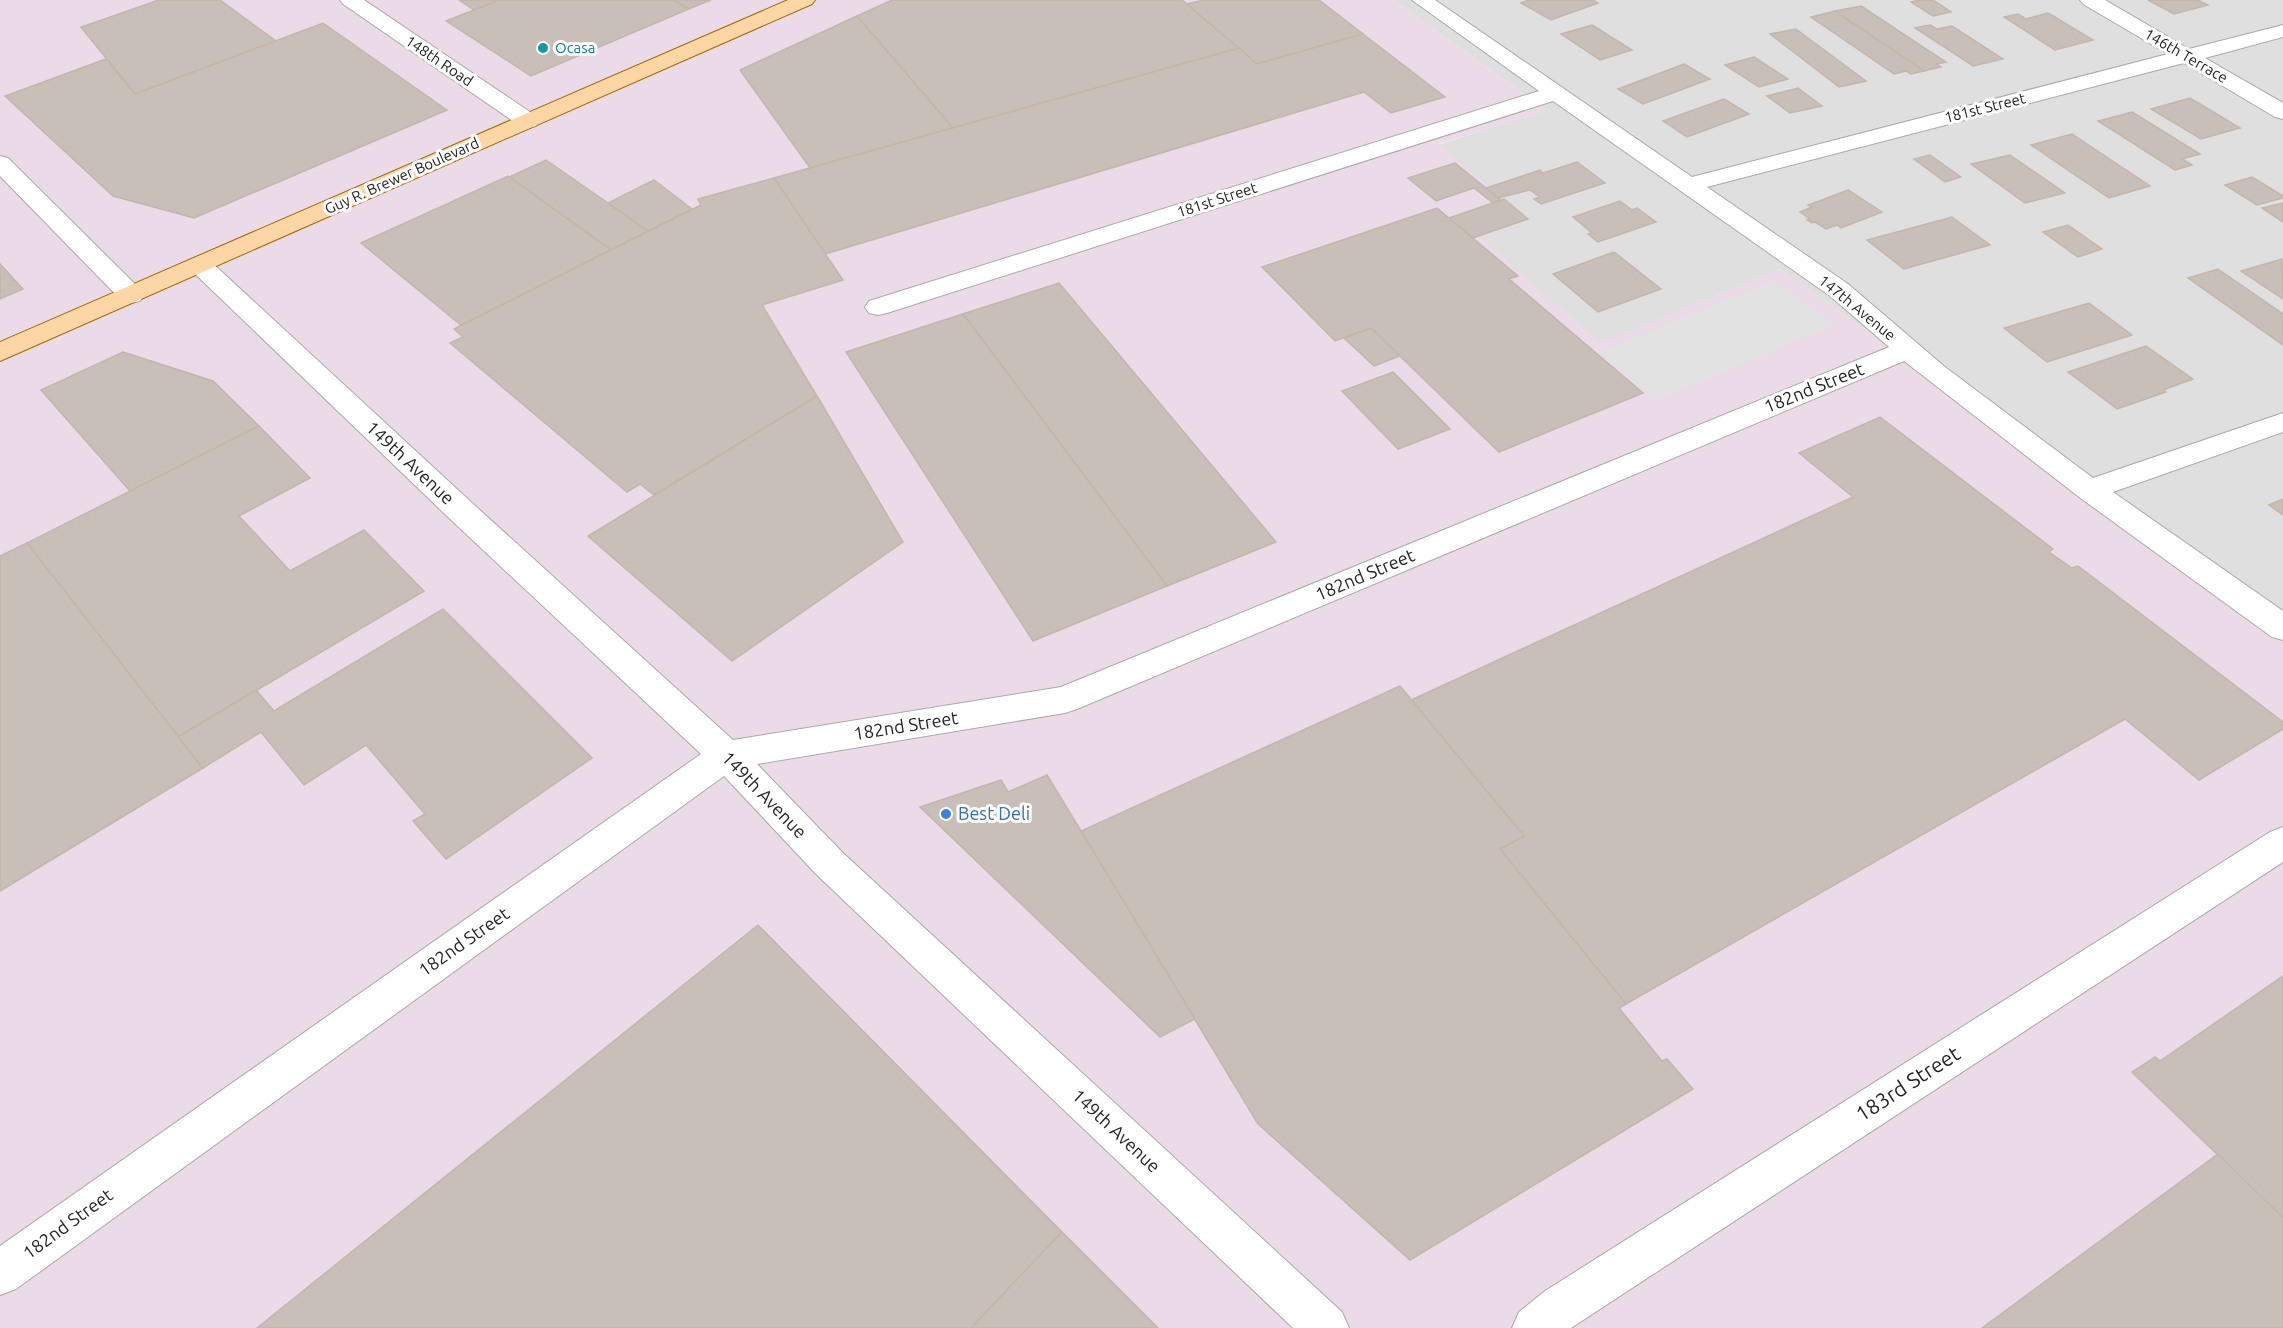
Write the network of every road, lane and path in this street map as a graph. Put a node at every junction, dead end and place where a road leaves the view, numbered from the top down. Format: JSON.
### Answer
{"nodes":[{"id":1,"x":350,"y":0,"type":"edge"},
{"id":2,"x":805,"y":0,"type":"edge"},
{"id":3,"x":1422,"y":0,"type":"edge"},
{"id":4,"x":2090,"y":0,"type":"edge"},
{"id":5,"x":2283,"y":31,"type":"edge"},
{"id":6,"x":2186,"y":56,"type":"junction"},
{"id":7,"x":1557,"y":93,"type":"junction"},
{"id":8,"x":2283,"y":112,"type":"edge"},
{"id":9,"x":528,"y":121,"type":"junction"},
{"id":10,"x":0,"y":163,"type":"edge"},
{"id":11,"x":1688,"y":184,"type":"junction"},
{"id":12,"x":200,"y":264,"type":"junction"},
{"id":13,"x":131,"y":295,"type":"junction"},
{"id":14,"x":878,"y":307,"type":"dead end"},
{"id":15,"x":1908,"y":349,"type":"junction"},
{"id":16,"x":0,"y":352,"type":"edge"},
{"id":17,"x":2283,"y":422,"type":"edge"},
{"id":18,"x":2089,"y":490,"type":"junction"},
{"id":19,"x":2283,"y":628,"type":"edge"},
{"id":20,"x":726,"y":755,"type":"junction"},
{"id":21,"x":2283,"y":843,"type":"edge"},
{"id":22,"x":0,"y":1273,"type":"edge"},
{"id":23,"x":1326,"y":1328,"type":"edge"},
{"id":24,"x":1535,"y":1328,"type":"edge"}],
"edges":[{"from":1,"to":9,"type":"street","name":"148th Road"},
{"from":2,"to":9,"type":"main road","name":"Guy R. Brewer Boulevard"},
{"from":3,"to":7,"type":"street","name":"147th Avenue"},
{"from":4,"to":6,"type":"street","name":"146th Terrace"},
{"from":5,"to":6,"type":"street","name":"181st Street"},
{"from":6,"to":8,"type":"street","name":"146th Terrace"},
{"from":6,"to":11,"type":"street","name":"181st Street"},
{"from":7,"to":11,"type":"street","name":"147th Avenue"},
{"from":7,"to":14,"type":"street","name":"181st Street"},
{"from":9,"to":12,"type":"main road","name":"Guy R. Brewer Boulevard"},
{"from":10,"to":13,"type":"street"},
{"from":11,"to":15,"type":"street","name":"147th Avenue"},
{"from":12,"to":13,"type":"main road","name":"Guy R. Brewer Boulevard"},
{"from":12,"to":20,"type":"street","name":"149th Avenue"},
{"from":13,"to":16,"type":"main road","name":"Guy R. Brewer Boulevard"},
{"from":15,"to":18,"type":"street","name":"147th Avenue"},
{"from":15,"to":20,"type":"street","name":"182nd Street"},
{"from":17,"to":18,"type":"street"},
{"from":18,"to":19,"type":"street","name":"147th Avenue"},
{"from":20,"to":22,"type":"street","name":"182nd Street"},
{"from":20,"to":23,"type":"street","name":"149th Avenue"},
{"from":21,"to":24,"type":"street","name":"183rd Street"}]}
